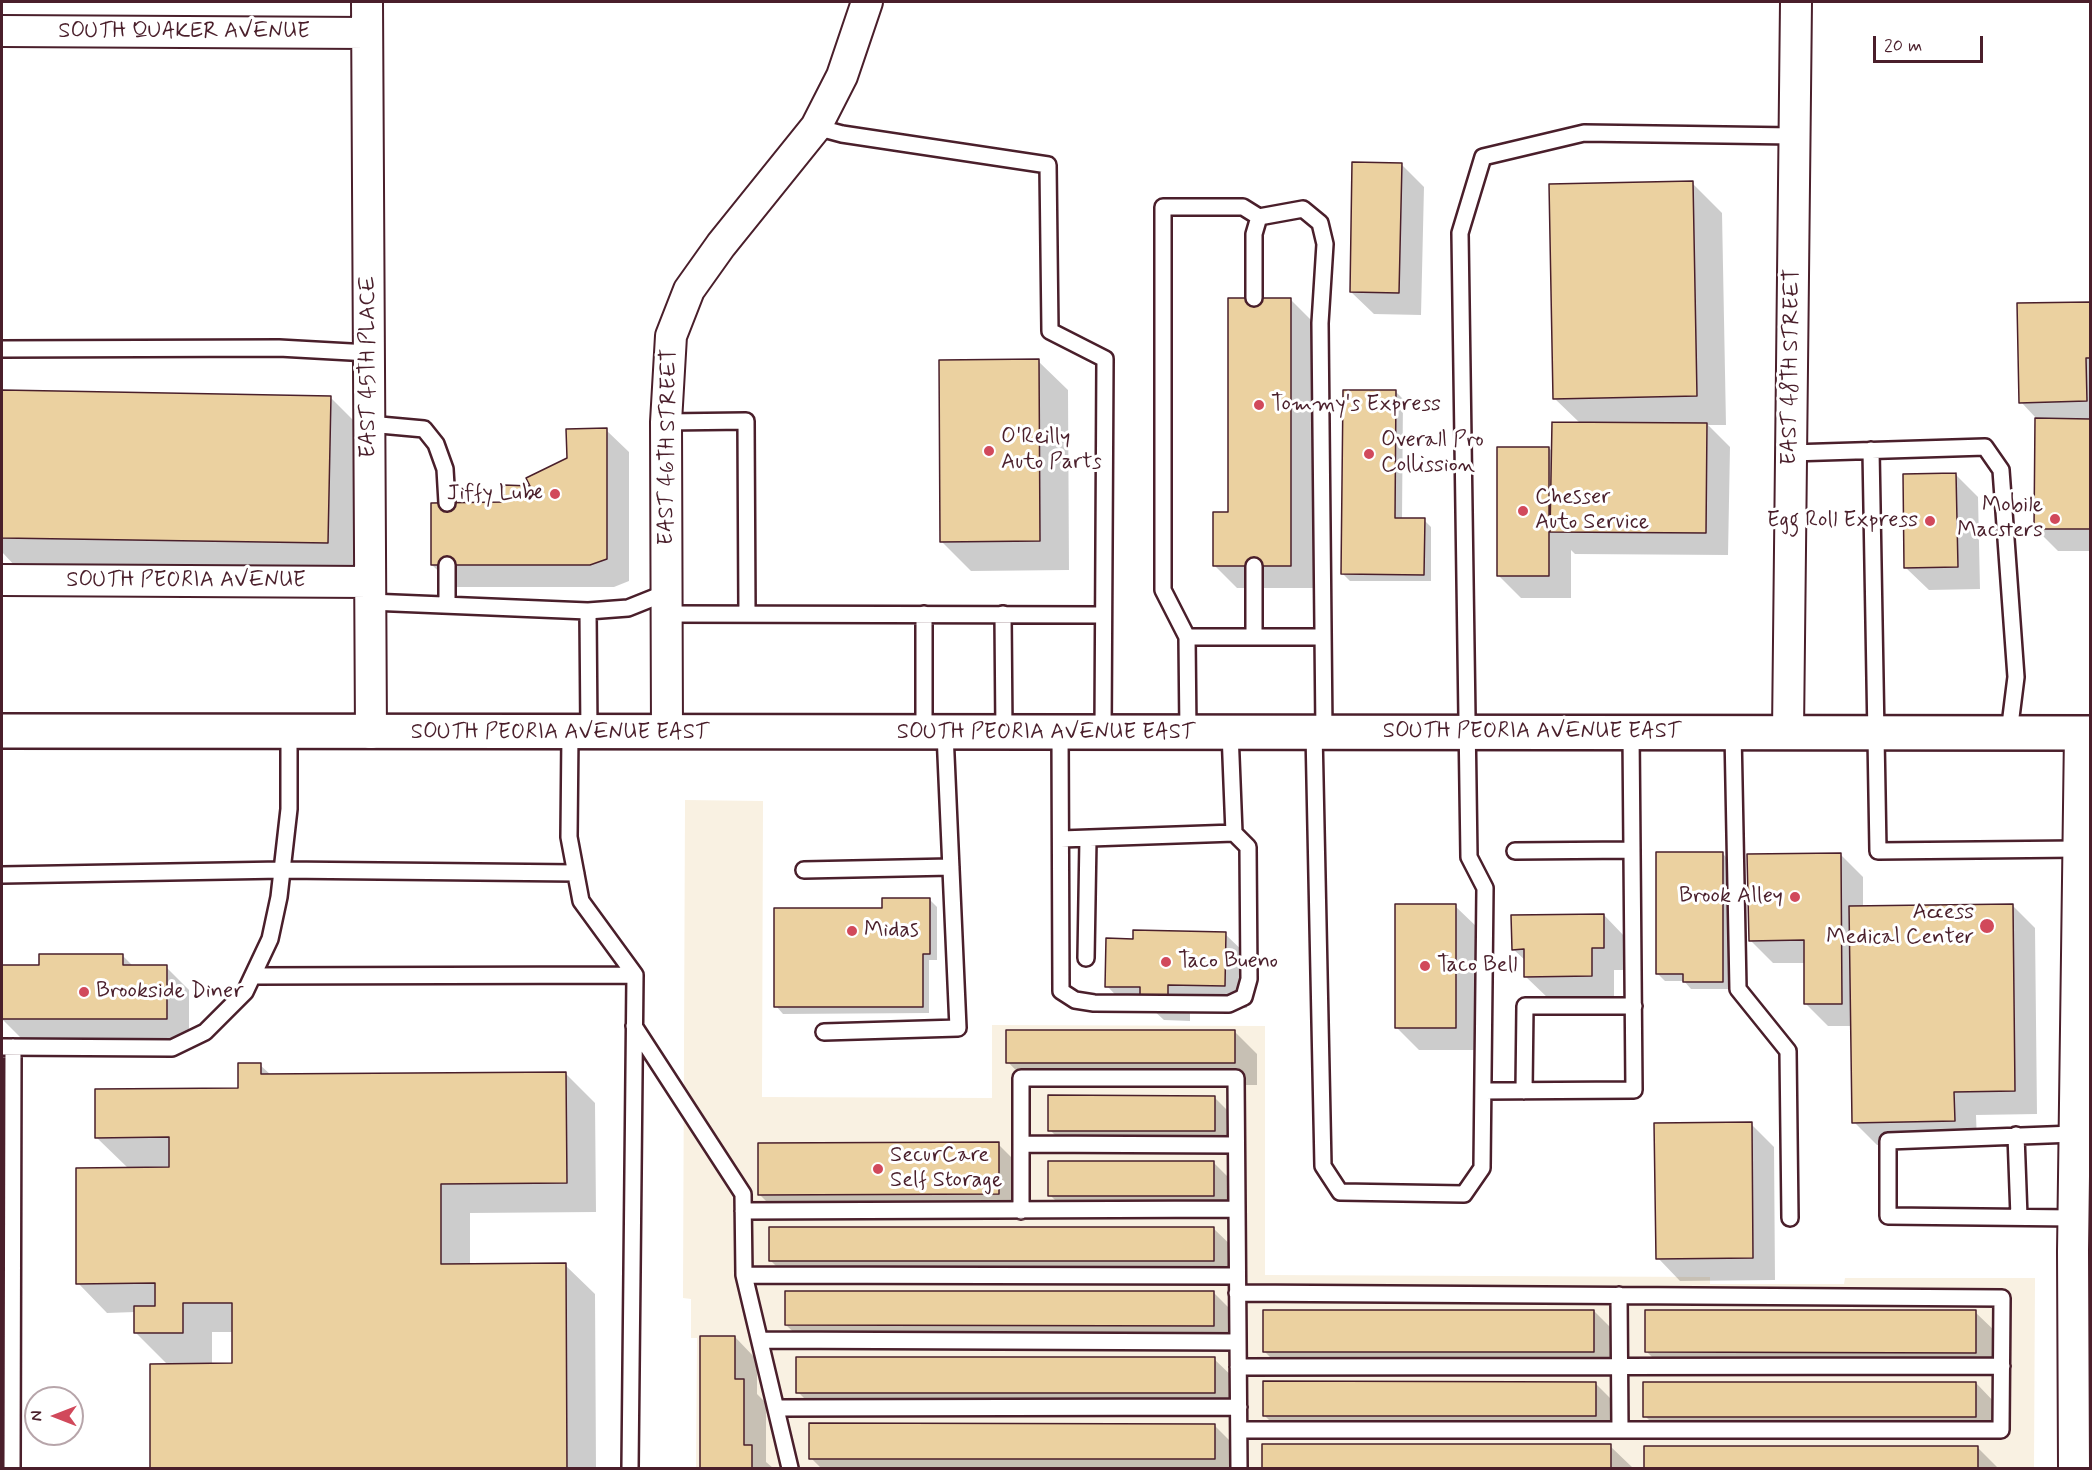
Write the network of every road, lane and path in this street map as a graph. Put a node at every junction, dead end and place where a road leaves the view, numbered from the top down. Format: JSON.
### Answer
{"nodes":[{"id":1,"x":367,"y":2,"type":"edge"},
{"id":2,"x":867,"y":2,"type":"edge"},
{"id":3,"x":1796,"y":2,"type":"edge"},
{"id":4,"x":2,"y":32,"type":"edge"},
{"id":5,"x":367,"y":33,"type":"junction"},
{"id":6,"x":816,"y":127,"type":"junction"},
{"id":7,"x":1794,"y":136,"type":"junction"},
{"id":8,"x":1258,"y":217,"type":"junction"},
{"id":9,"x":1254,"y":298,"type":"dead end"},
{"id":10,"x":2,"y":349,"type":"edge"},
{"id":11,"x":369,"y":354,"type":"junction"},
{"id":12,"x":666,"y":422,"type":"junction"},
{"id":13,"x":369,"y":424,"type":"junction"},
{"id":14,"x":1871,"y":450,"type":"junction"},
{"id":15,"x":1791,"y":453,"type":"junction"},
{"id":16,"x":447,"y":502,"type":"dead end"},
{"id":17,"x":447,"y":565,"type":"dead end"},
{"id":18,"x":1254,"y":566,"type":"dead end"},
{"id":19,"x":2,"y":580,"type":"edge"},
{"id":20,"x":370,"y":592,"type":"junction"},
{"id":21,"x":668,"y":603,"type":"junction"},
{"id":22,"x":447,"y":605,"type":"junction"},
{"id":23,"x":588,"y":611,"type":"junction"},
{"id":24,"x":747,"y":614,"type":"junction"},
{"id":25,"x":924,"y":614,"type":"junction"},
{"id":26,"x":1003,"y":614,"type":"junction"},
{"id":27,"x":1103,"y":615,"type":"junction"},
{"id":28,"x":1187,"y":637,"type":"junction"},
{"id":29,"x":1254,"y":637,"type":"junction"},
{"id":30,"x":1323,"y":637,"type":"junction"},
{"id":31,"x":2,"y":731,"type":"edge"},
{"id":32,"x":290,"y":732,"type":"junction"},
{"id":33,"x":371,"y":732,"type":"junction"},
{"id":34,"x":1004,"y":732,"type":"junction"},
{"id":35,"x":1060,"y":732,"type":"junction"},
{"id":36,"x":1103,"y":732,"type":"junction"},
{"id":37,"x":1188,"y":732,"type":"junction"},
{"id":38,"x":1230,"y":732,"type":"junction"},
{"id":39,"x":1319,"y":732,"type":"junction"},
{"id":40,"x":1467,"y":732,"type":"junction"},
{"id":41,"x":1631,"y":732,"type":"junction"},
{"id":42,"x":1733,"y":732,"type":"junction"},
{"id":43,"x":1788,"y":732,"type":"junction"},
{"id":44,"x":1877,"y":732,"type":"junction"},
{"id":45,"x":2009,"y":732,"type":"junction"},
{"id":46,"x":580,"y":733,"type":"junction"},
{"id":47,"x":667,"y":733,"type":"junction"},
{"id":48,"x":935,"y":733,"type":"junction"},
{"id":49,"x":2085,"y":733,"type":"edge"},
{"id":50,"x":1234,"y":833,"type":"junction"},
{"id":51,"x":1061,"y":839,"type":"junction"},
{"id":52,"x":1088,"y":839,"type":"junction"},
{"id":53,"x":2078,"y":849,"type":"junction"},
{"id":54,"x":1632,"y":850,"type":"junction"},
{"id":55,"x":1515,"y":851,"type":"dead end"},
{"id":56,"x":951,"y":867,"type":"junction"},
{"id":57,"x":282,"y":870,"type":"junction"},
{"id":58,"x":804,"y":870,"type":"dead end"},
{"id":59,"x":576,"y":873,"type":"junction"},
{"id":60,"x":2,"y":875,"type":"edge"},
{"id":61,"x":1086,"y":958,"type":"dead end"},
{"id":62,"x":635,"y":975,"type":"junction"},
{"id":63,"x":253,"y":976,"type":"junction"},
{"id":64,"x":1634,"y":1006,"type":"junction"},
{"id":65,"x":634,"y":1026,"type":"junction"},
{"id":66,"x":824,"y":1032,"type":"dead end"},
{"id":67,"x":7,"y":1047,"type":"edge"},
{"id":68,"x":1483,"y":1091,"type":"junction"},
{"id":69,"x":1524,"y":1091,"type":"junction"},
{"id":70,"x":2074,"y":1134,"type":"junction"},
{"id":71,"x":2016,"y":1135,"type":"junction"},
{"id":72,"x":1020,"y":1144,"type":"junction"},
{"id":73,"x":1236,"y":1145,"type":"junction"},
{"id":74,"x":1237,"y":1209,"type":"junction"},
{"id":75,"x":743,"y":1211,"type":"junction"},
{"id":76,"x":1020,"y":1211,"type":"junction"},
{"id":77,"x":2019,"y":1217,"type":"junction"},
{"id":78,"x":1790,"y":1218,"type":"dead end"},
{"id":79,"x":2074,"y":1218,"type":"junction"},
{"id":80,"x":2082,"y":1251,"type":"edge"},
{"id":81,"x":744,"y":1275,"type":"junction"},
{"id":82,"x":1237,"y":1276,"type":"junction"},
{"id":83,"x":1237,"y":1293,"type":"junction"},
{"id":84,"x":1619,"y":1295,"type":"junction"},
{"id":85,"x":7,"y":1318,"type":"edge"},
{"id":86,"x":759,"y":1340,"type":"junction"},
{"id":87,"x":1238,"y":1342,"type":"junction"},
{"id":88,"x":1238,"y":1366,"type":"junction"},
{"id":89,"x":1620,"y":1366,"type":"junction"},
{"id":90,"x":2002,"y":1366,"type":"junction"},
{"id":91,"x":1239,"y":1407,"type":"junction"},
{"id":92,"x":776,"y":1408,"type":"junction"},
{"id":93,"x":1239,"y":1430,"type":"junction"},
{"id":94,"x":1620,"y":1430,"type":"junction"},
{"id":95,"x":12,"y":1468,"type":"edge"},
{"id":96,"x":630,"y":1468,"type":"edge"},
{"id":97,"x":790,"y":1468,"type":"edge"},
{"id":98,"x":1239,"y":1468,"type":"edge"},
{"id":99,"x":2074,"y":1468,"type":"edge"}],
"edges":[{"from":1,"to":5,"type":"street","name":"EAST 45TH PLACE"},
{"from":2,"to":6,"type":"street","name":"EAST 46TH STREET"},
{"from":3,"to":7,"type":"street","name":"EAST 48TH STREET"},
{"from":4,"to":5,"type":"street","name":"SOUTH QUAKER AVENUE"},
{"from":5,"to":11,"type":"street","name":"EAST 45TH PLACE"},
{"from":6,"to":12,"type":"street","name":"EAST 46TH STREET"},
{"from":6,"to":27,"type":"lane"},
{"from":7,"to":15,"type":"street","name":"EAST 48TH STREET"},
{"from":7,"to":40,"type":"lane"},
{"from":8,"to":9,"type":"lane"},
{"from":8,"to":28,"type":"lane"},
{"from":8,"to":30,"type":"lane"},
{"from":10,"to":11,"type":"lane"},
{"from":11,"to":13,"type":"street","name":"EAST 45TH PLACE"},
{"from":12,"to":21,"type":"street","name":"EAST 46TH STREET"},
{"from":12,"to":24,"type":"lane"},
{"from":13,"to":16,"type":"lane"},
{"from":13,"to":20,"type":"street","name":"EAST 45TH PLACE"},
{"from":14,"to":15,"type":"lane"},
{"from":14,"to":44,"type":"lane"},
{"from":14,"to":45,"type":"lane"},
{"from":15,"to":43,"type":"street","name":"EAST 48TH STREET"},
{"from":17,"to":22,"type":"lane"},
{"from":18,"to":29,"type":"lane"},
{"from":19,"to":20,"type":"street","name":"SOUTH PEORIA AVENUE"},
{"from":20,"to":22,"type":"lane"},
{"from":20,"to":33,"type":"street","name":"EAST 45TH PLACE"},
{"from":21,"to":23,"type":"lane"},
{"from":21,"to":24,"type":"lane"},
{"from":21,"to":47,"type":"street","name":"EAST 46TH STREET"},
{"from":22,"to":23,"type":"lane"},
{"from":23,"to":46,"type":"lane"},
{"from":24,"to":25,"type":"lane"},
{"from":25,"to":26,"type":"lane"},
{"from":25,"to":48,"type":"lane"},
{"from":26,"to":27,"type":"lane"},
{"from":26,"to":34,"type":"lane"},
{"from":27,"to":36,"type":"lane"},
{"from":28,"to":29,"type":"lane"},
{"from":28,"to":37,"type":"lane"},
{"from":29,"to":30,"type":"lane"},
{"from":30,"to":39,"type":"lane"},
{"from":31,"to":32,"type":"main road","name":"SOUTH PEORIA AVENUE EAST"},
{"from":32,"to":33,"type":"main road","name":"SOUTH PEORIA AVENUE EAST"},
{"from":32,"to":57,"type":"lane"},
{"from":33,"to":46,"type":"main road","name":"SOUTH PEORIA AVENUE EAST"},
{"from":34,"to":35,"type":"main road","name":"SOUTH PEORIA AVENUE EAST"},
{"from":34,"to":48,"type":"main road","name":"SOUTH PEORIA AVENUE EAST"},
{"from":35,"to":36,"type":"main road","name":"SOUTH PEORIA AVENUE EAST"},
{"from":35,"to":51,"type":"lane"},
{"from":36,"to":37,"type":"main road","name":"SOUTH PEORIA AVENUE EAST"},
{"from":37,"to":38,"type":"main road","name":"SOUTH PEORIA AVENUE EAST"},
{"from":38,"to":39,"type":"main road","name":"SOUTH PEORIA AVENUE EAST"},
{"from":38,"to":50,"type":"lane"},
{"from":39,"to":40,"type":"main road","name":"SOUTH PEORIA AVENUE EAST"},
{"from":39,"to":68,"type":"lane"},
{"from":40,"to":41,"type":"main road","name":"SOUTH PEORIA AVENUE EAST"},
{"from":40,"to":68,"type":"lane"},
{"from":41,"to":42,"type":"main road","name":"SOUTH PEORIA AVENUE EAST"},
{"from":41,"to":54,"type":"lane"},
{"from":42,"to":43,"type":"main road","name":"SOUTH PEORIA AVENUE EAST"},
{"from":42,"to":78,"type":"lane"},
{"from":43,"to":44,"type":"main road","name":"SOUTH PEORIA AVENUE EAST"},
{"from":44,"to":45,"type":"main road","name":"SOUTH PEORIA AVENUE EAST"},
{"from":44,"to":53,"type":"lane"},
{"from":45,"to":49,"type":"main road","name":"SOUTH PEORIA AVENUE EAST"},
{"from":46,"to":47,"type":"main road","name":"SOUTH PEORIA AVENUE EAST"},
{"from":46,"to":59,"type":"lane"},
{"from":47,"to":48,"type":"main road","name":"SOUTH PEORIA AVENUE EAST"},
{"from":48,"to":56,"type":"lane"},
{"from":49,"to":53,"type":"street"},
{"from":50,"to":51,"type":"lane"},
{"from":50,"to":52,"type":"lane"},
{"from":51,"to":52,"type":"lane"},
{"from":52,"to":61,"type":"lane"},
{"from":53,"to":70,"type":"street"},
{"from":54,"to":55,"type":"lane"},
{"from":54,"to":64,"type":"lane"},
{"from":56,"to":58,"type":"lane"},
{"from":56,"to":66,"type":"lane"},
{"from":57,"to":59,"type":"lane"},
{"from":57,"to":60,"type":"lane"},
{"from":57,"to":63,"type":"lane"},
{"from":59,"to":62,"type":"lane"},
{"from":62,"to":63,"type":"lane"},
{"from":62,"to":65,"type":"lane"},
{"from":63,"to":67,"type":"lane"},
{"from":64,"to":69,"type":"lane"},
{"from":64,"to":69,"type":"lane"},
{"from":65,"to":75,"type":"lane"},
{"from":65,"to":96,"type":"lane"},
{"from":67,"to":85,"type":"lane"},
{"from":68,"to":69,"type":"lane"},
{"from":70,"to":71,"type":"lane"},
{"from":70,"to":79,"type":"street"},
{"from":71,"to":77,"type":"lane"},
{"from":71,"to":77,"type":"lane"},
{"from":72,"to":73,"type":"lane"},
{"from":72,"to":73,"type":"lane"},
{"from":72,"to":76,"type":"lane"},
{"from":73,"to":74,"type":"lane"},
{"from":74,"to":76,"type":"lane"},
{"from":74,"to":82,"type":"lane"},
{"from":75,"to":76,"type":"lane"},
{"from":75,"to":81,"type":"lane"},
{"from":77,"to":79,"type":"lane"},
{"from":79,"to":80,"type":"street"},
{"from":80,"to":99,"type":"street"},
{"from":81,"to":82,"type":"lane"},
{"from":81,"to":86,"type":"lane"},
{"from":82,"to":83,"type":"lane"},
{"from":83,"to":84,"type":"lane"},
{"from":83,"to":87,"type":"lane"},
{"from":84,"to":89,"type":"lane"},
{"from":84,"to":90,"type":"lane"},
{"from":85,"to":95,"type":"lane"},
{"from":86,"to":87,"type":"lane"},
{"from":86,"to":92,"type":"lane"},
{"from":87,"to":88,"type":"lane"},
{"from":88,"to":89,"type":"lane"},
{"from":88,"to":91,"type":"lane"},
{"from":89,"to":90,"type":"lane"},
{"from":89,"to":94,"type":"lane"},
{"from":90,"to":94,"type":"lane"},
{"from":91,"to":92,"type":"lane"},
{"from":91,"to":93,"type":"lane"},
{"from":92,"to":97,"type":"lane"},
{"from":93,"to":94,"type":"lane"},
{"from":93,"to":98,"type":"lane"}]}
